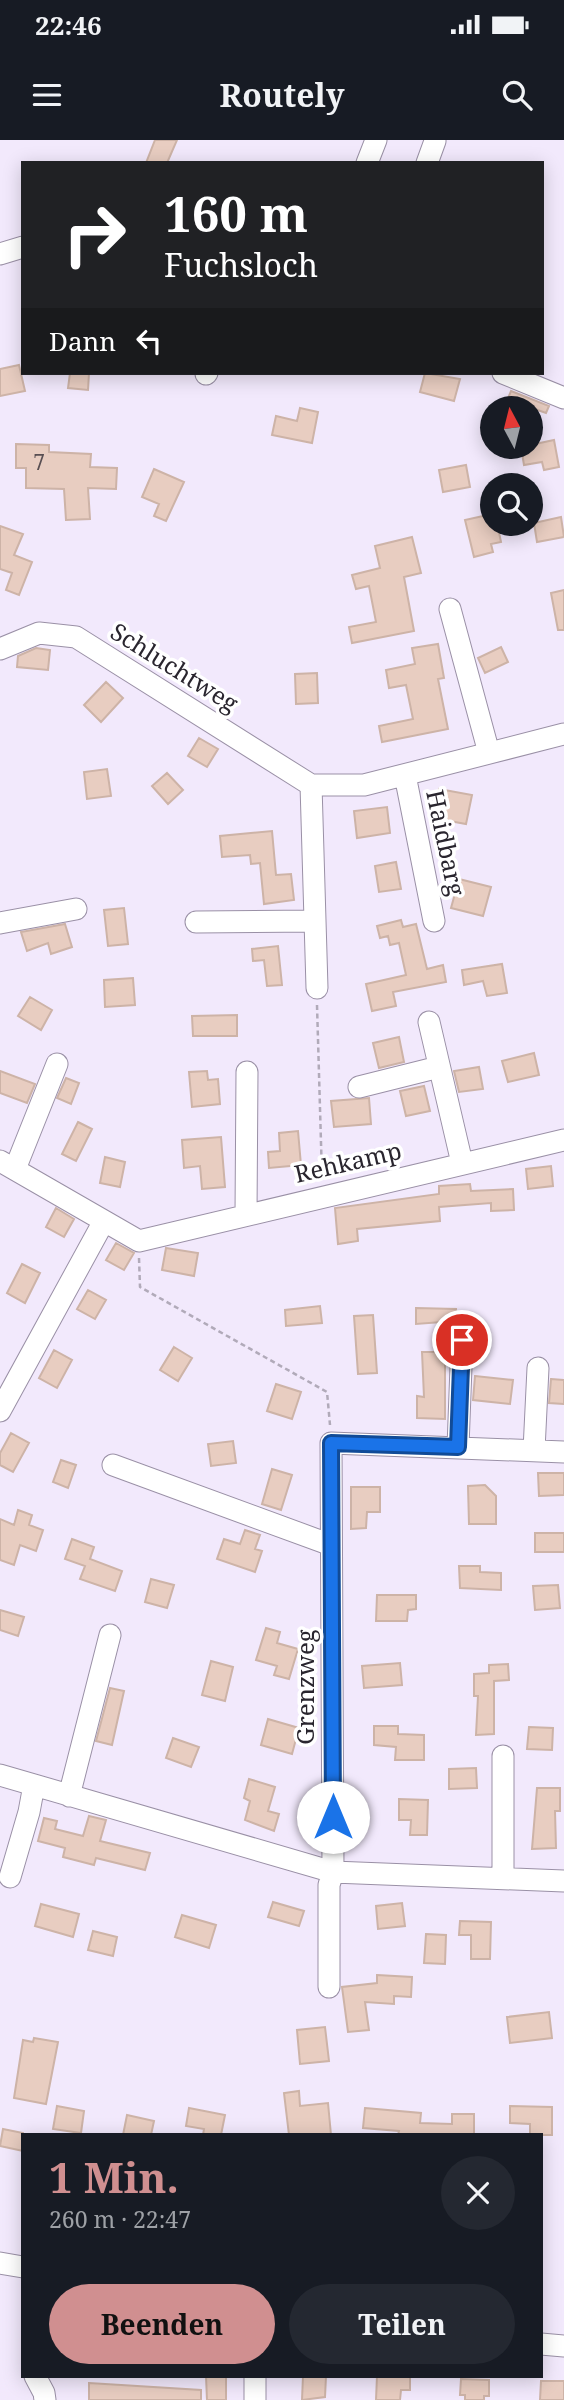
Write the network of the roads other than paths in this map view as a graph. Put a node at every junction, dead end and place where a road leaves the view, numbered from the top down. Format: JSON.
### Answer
{"nodes":[{"id":1,"x":376,"y":140,"type":"edge"},
{"id":2,"x":435,"y":141,"type":"edge"},
{"id":3,"x":368,"y":161,"type":"edge"},
{"id":4,"x":428,"y":161,"type":"edge"},
{"id":5,"x":21,"y":248,"type":"edge"},
{"id":6,"x":0,"y":254,"type":"edge"},
{"id":7,"x":508,"y":375,"type":"edge"},
{"id":8,"x":564,"y":398,"type":"edge"},
{"id":9,"x":450,"y":609,"type":"dead end"},
{"id":10,"x":0,"y":649,"type":"edge"},
{"id":11,"x":564,"y":734,"type":"edge"},
{"id":12,"x":489,"y":753,"type":"junction"},
{"id":13,"x":405,"y":775,"type":"junction"},
{"id":14,"x":311,"y":785,"type":"junction"},
{"id":15,"x":76,"y":909,"type":"dead end"},
{"id":16,"x":315,"y":921,"type":"junction"},
{"id":17,"x":435,"y":921,"type":"dead end"},
{"id":18,"x":196,"y":922,"type":"dead end"},
{"id":19,"x":0,"y":923,"type":"edge"},
{"id":20,"x":317,"y":988,"type":"road end"},
{"id":21,"x":429,"y":1022,"type":"dead end"},
{"id":22,"x":57,"y":1065,"type":"dead end"},
{"id":23,"x":439,"y":1067,"type":"junction"},
{"id":24,"x":247,"y":1072,"type":"dead end"},
{"id":25,"x":359,"y":1087,"type":"dead end"},
{"id":26,"x":564,"y":1140,"type":"edge"},
{"id":27,"x":461,"y":1163,"type":"junction"},
{"id":28,"x":7,"y":1165,"type":"edge"},
{"id":29,"x":246,"y":1214,"type":"junction"},
{"id":30,"x":104,"y":1221,"type":"junction"},
{"id":31,"x":462,"y":1340,"type":"dead end"},
{"id":32,"x":538,"y":1368,"type":"dead end"},
{"id":33,"x":0,"y":1411,"type":"edge"},
{"id":34,"x":458,"y":1447,"type":"junction"},
{"id":35,"x":534,"y":1450,"type":"junction"},
{"id":36,"x":564,"y":1452,"type":"edge"},
{"id":37,"x":113,"y":1465,"type":"dead end"},
{"id":38,"x":331,"y":1545,"type":"junction"},
{"id":39,"x":110,"y":1635,"type":"dead end"},
{"id":40,"x":503,"y":1756,"type":"dead end"},
{"id":41,"x":0,"y":1775,"type":"edge"},
{"id":42,"x":34,"y":1785,"type":"junction"},
{"id":43,"x":69,"y":1796,"type":"junction"},
{"id":44,"x":333,"y":1872,"type":"junction"},
{"id":45,"x":10,"y":1877,"type":"dead end"},
{"id":46,"x":503,"y":1878,"type":"junction"},
{"id":47,"x":564,"y":1881,"type":"edge"},
{"id":48,"x":329,"y":1987,"type":"dead end"},
{"id":49,"x":0,"y":2263,"type":"edge"},
{"id":50,"x":21,"y":2267,"type":"edge"},
{"id":51,"x":543,"y":2344,"type":"edge"},
{"id":52,"x":564,"y":2346,"type":"edge"},
{"id":53,"x":37,"y":2378,"type":"edge"},
{"id":54,"x":255,"y":2378,"type":"edge"},
{"id":55,"x":45,"y":2400,"type":"edge"},
{"id":56,"x":255,"y":2400,"type":"edge"}],
"edges":[{"from":1,"to":3,"type":"street"},
{"from":2,"to":4,"type":"street"},
{"from":5,"to":6,"type":"street"},
{"from":7,"to":8,"type":"street"},
{"from":9,"to":12,"type":"street"},
{"from":10,"to":14,"type":"street","name":"Schluchtweg"},
{"from":11,"to":12,"type":"street","name":"Haidbarg"},
{"from":12,"to":13,"type":"street","name":"Haidbarg"},
{"from":13,"to":14,"type":"street","name":"Haidbarg"},
{"from":13,"to":17,"type":"street","name":"Haidbarg"},
{"from":14,"to":16,"type":"street"},
{"from":15,"to":19,"type":"street"},
{"from":16,"to":18,"type":"street"},
{"from":16,"to":20,"type":"street"},
{"from":21,"to":23,"type":"street"},
{"from":22,"to":28,"type":"street"},
{"from":23,"to":25,"type":"street"},
{"from":23,"to":27,"type":"street"},
{"from":24,"to":29,"type":"street"},
{"from":26,"to":27,"type":"street","name":"Rehkamp"},
{"from":27,"to":29,"type":"street","name":"Rehkamp"},
{"from":28,"to":30,"type":"street"},
{"from":29,"to":30,"type":"street","name":"Rehkamp"},
{"from":30,"to":33,"type":"street"},
{"from":31,"to":34,"type":"street"},
{"from":32,"to":35,"type":"street"},
{"from":34,"to":35,"type":"street"},
{"from":34,"to":38,"type":"street","name":"Grenzweg"},
{"from":35,"to":36,"type":"street"},
{"from":37,"to":38,"type":"street"},
{"from":38,"to":44,"type":"street","name":"Grenzweg"},
{"from":39,"to":43,"type":"street"},
{"from":40,"to":46,"type":"street"},
{"from":41,"to":42,"type":"street"},
{"from":42,"to":43,"type":"street"},
{"from":42,"to":45,"type":"street"},
{"from":43,"to":44,"type":"street"},
{"from":44,"to":46,"type":"street"},
{"from":44,"to":48,"type":"street","name":"Grenzweg"},
{"from":46,"to":47,"type":"street"},
{"from":49,"to":50,"type":"street"},
{"from":51,"to":52,"type":"street"},
{"from":53,"to":55,"type":"street"},
{"from":54,"to":56,"type":"street"}]}
